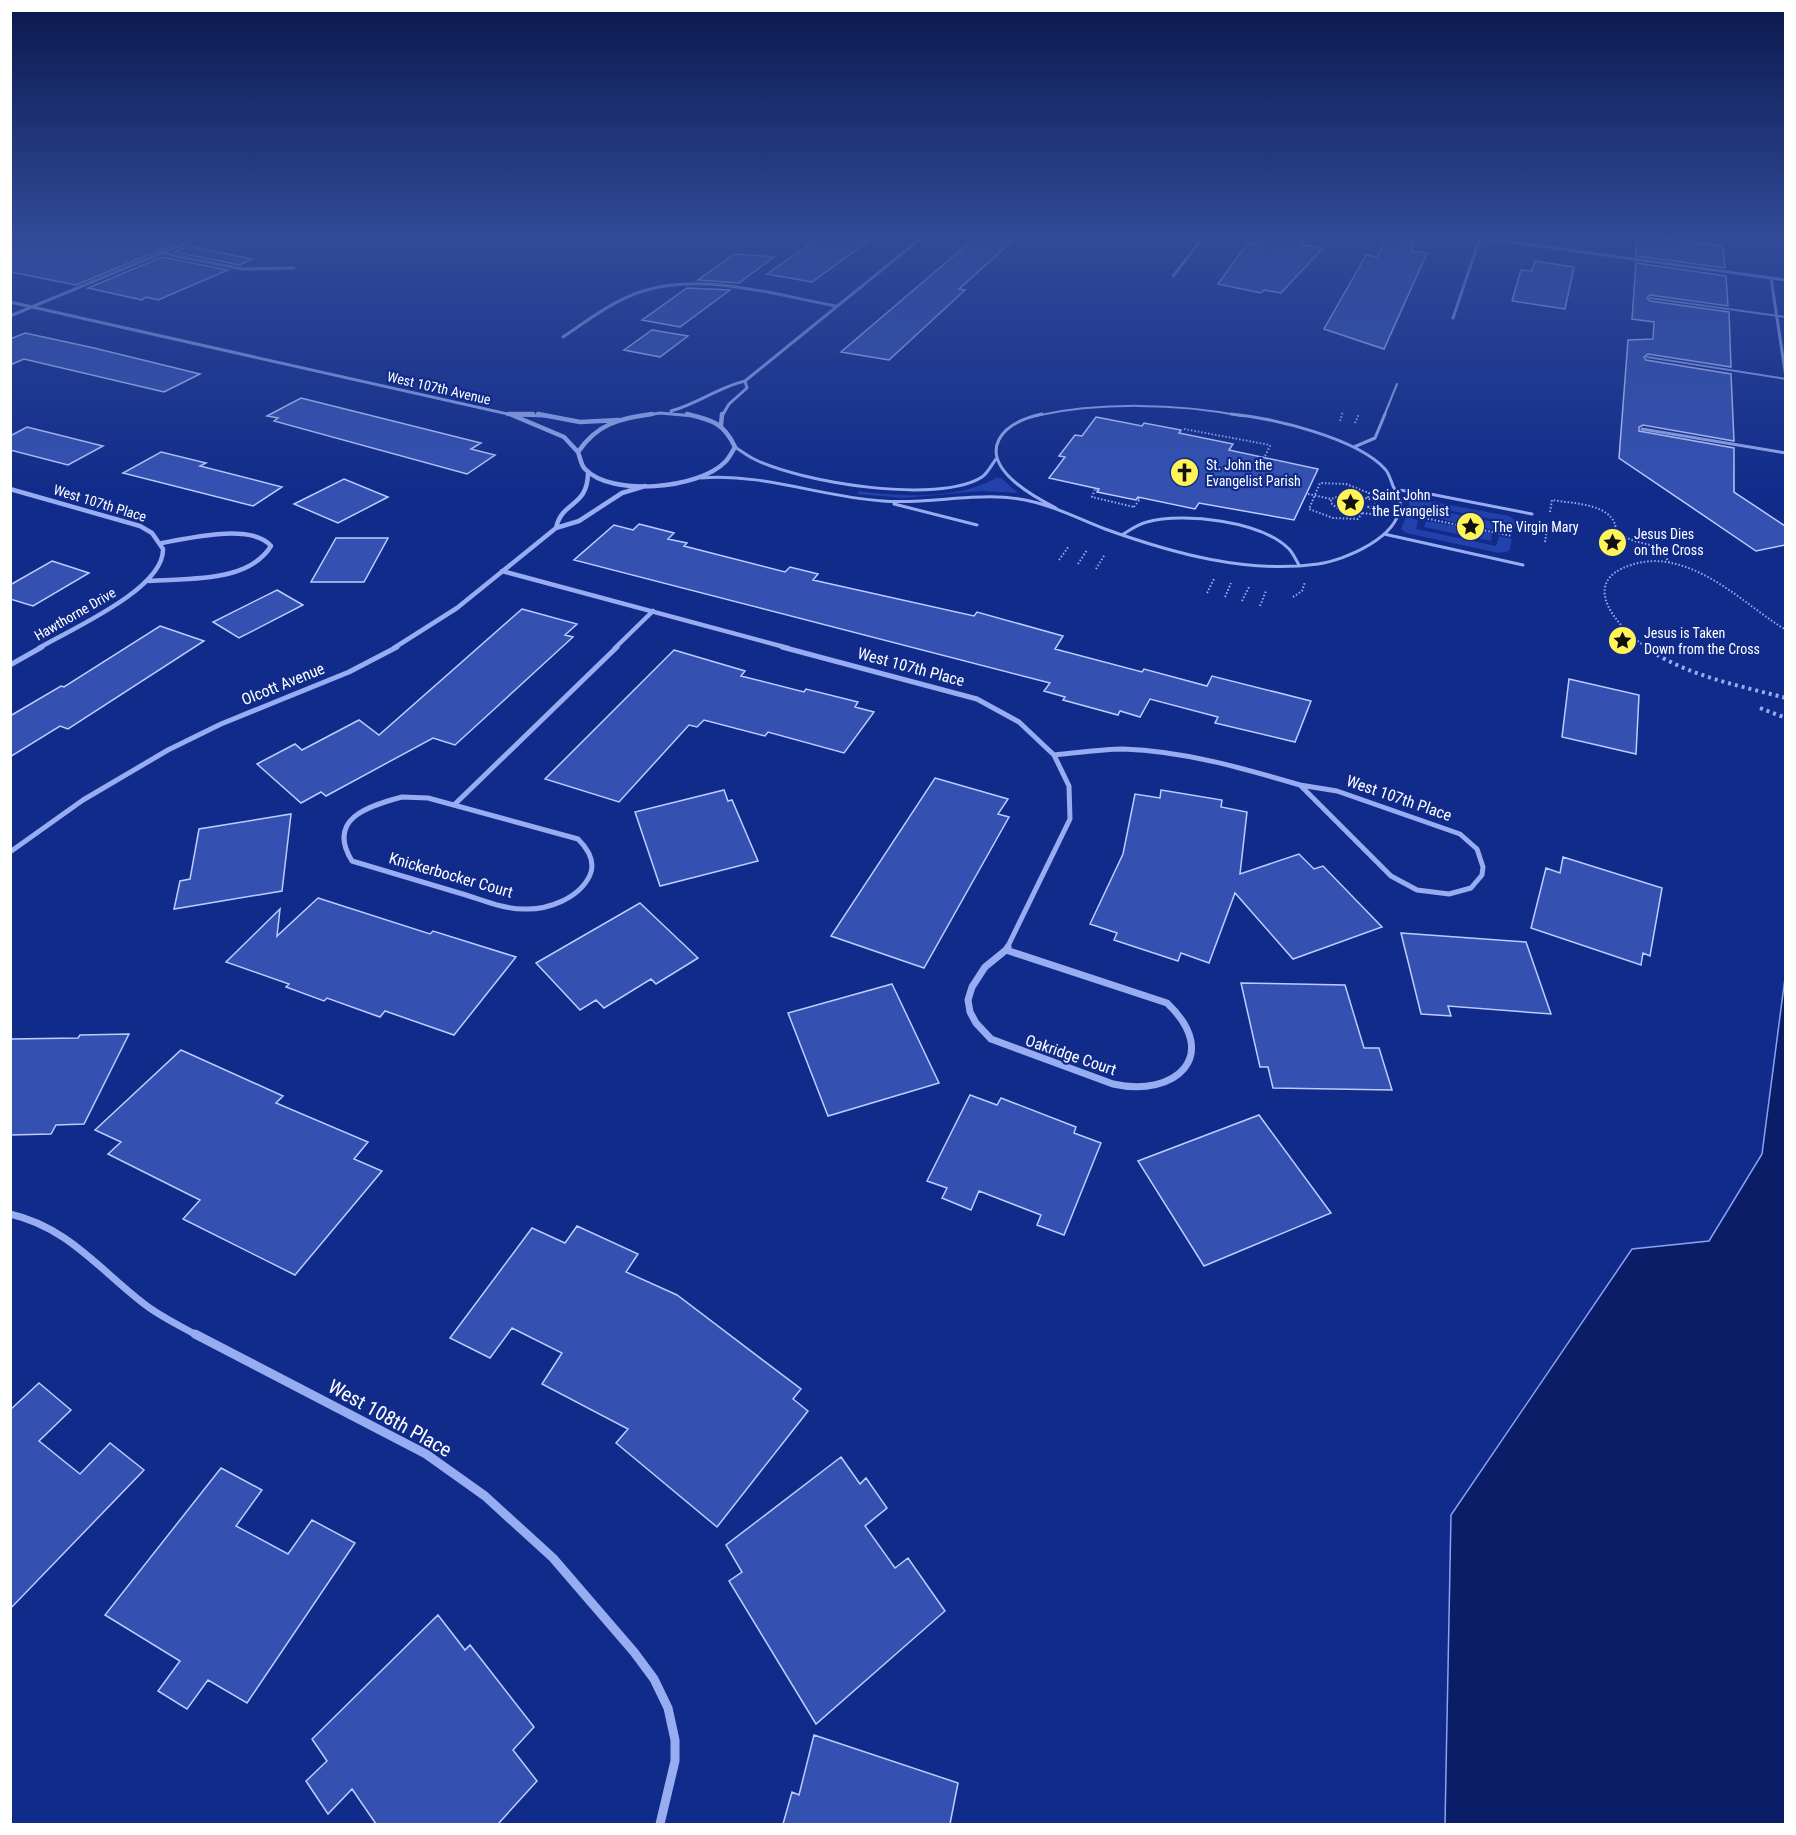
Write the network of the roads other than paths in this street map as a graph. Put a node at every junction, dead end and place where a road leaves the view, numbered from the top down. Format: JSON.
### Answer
{"nodes":[{"id":1,"x":93,"y":321,"type":"edge"},
{"id":2,"x":589,"y":321,"type":"edge"},
{"id":3,"x":818,"y":321,"type":"edge"},
{"id":4,"x":1777,"y":321,"type":"edge"},
{"id":5,"x":563,"y":337,"type":"dead end"},
{"id":6,"x":1647,"y":357,"type":"dead end"},
{"id":7,"x":1785,"y":379,"type":"edge"},
{"id":8,"x":745,"y":381,"type":"junction"},
{"id":9,"x":1396,"y":384,"type":"dead end"},
{"id":10,"x":662,"y":413,"type":"junction"},
{"id":11,"x":512,"y":415,"type":"junction"},
{"id":12,"x":619,"y":420,"type":"junction"},
{"id":13,"x":722,"y":425,"type":"junction"},
{"id":14,"x":1642,"y":429,"type":"dead end"},
{"id":15,"x":735,"y":447,"type":"junction"},
{"id":16,"x":1354,"y":447,"type":"junction"},
{"id":17,"x":578,"y":452,"type":"junction"},
{"id":18,"x":996,"y":453,"type":"junction"},
{"id":19,"x":1785,"y":453,"type":"edge"},
{"id":20,"x":588,"y":472,"type":"junction"},
{"id":21,"x":698,"y":478,"type":"junction"},
{"id":22,"x":645,"y":486,"type":"junction"},
{"id":23,"x":10,"y":489,"type":"edge"},
{"id":24,"x":1398,"y":490,"type":"junction"},
{"id":25,"x":885,"y":501,"type":"junction"},
{"id":26,"x":1056,"y":508,"type":"junction"},
{"id":27,"x":1532,"y":514,"type":"dead end"},
{"id":28,"x":977,"y":525,"type":"dead end"},
{"id":29,"x":556,"y":528,"type":"junction"},
{"id":30,"x":1384,"y":534,"type":"junction"},
{"id":31,"x":1122,"y":535,"type":"junction"},
{"id":32,"x":162,"y":543,"type":"junction"},
{"id":33,"x":1299,"y":565,"type":"junction"},
{"id":34,"x":1523,"y":565,"type":"dead end"},
{"id":35,"x":502,"y":571,"type":"junction"},
{"id":36,"x":149,"y":581,"type":"junction"},
{"id":37,"x":653,"y":611,"type":"junction"},
{"id":38,"x":10,"y":665,"type":"edge"},
{"id":39,"x":1054,"y":755,"type":"junction"},
{"id":40,"x":1300,"y":785,"type":"junction"},
{"id":41,"x":454,"y":805,"type":"junction"},
{"id":42,"x":10,"y":852,"type":"edge"},
{"id":43,"x":1006,"y":950,"type":"junction"},
{"id":44,"x":10,"y":1214,"type":"edge"},
{"id":45,"x":660,"y":1824,"type":"edge"}],
"edges":[{"from":1,"to":11,"type":"street","name":"West 107th Avenue"},
{"from":2,"to":5,"type":"street"},
{"from":3,"to":8,"type":"street"},
{"from":4,"to":7,"type":"street"},
{"from":6,"to":7,"type":"lane"},
{"from":8,"to":10,"type":"street"},
{"from":8,"to":13,"type":"street"},
{"from":9,"to":16,"type":"lane"},
{"from":10,"to":12,"type":"street"},
{"from":10,"to":13,"type":"street"},
{"from":11,"to":12,"type":"street","name":"West 107th Avenue"},
{"from":11,"to":17,"type":"street","name":"West 107th Avenue"},
{"from":12,"to":17,"type":"street"},
{"from":13,"to":15,"type":"street"},
{"from":14,"to":19,"type":"lane"},
{"from":15,"to":18,"type":"lane"},
{"from":15,"to":21,"type":"street"},
{"from":16,"to":18,"type":"lane"},
{"from":16,"to":24,"type":"lane"},
{"from":17,"to":20,"type":"street"},
{"from":18,"to":26,"type":"lane"},
{"from":20,"to":22,"type":"street"},
{"from":20,"to":29,"type":"street","name":"Olcott Avenue"},
{"from":21,"to":22,"type":"street"},
{"from":21,"to":25,"type":"lane"},
{"from":22,"to":29,"type":"street","name":"Olcott Avenue"},
{"from":23,"to":32,"type":"street","name":"West 107th Place"},
{"from":24,"to":27,"type":"lane"},
{"from":24,"to":30,"type":"lane"},
{"from":25,"to":26,"type":"lane"},
{"from":25,"to":28,"type":"lane"},
{"from":26,"to":31,"type":"lane"},
{"from":29,"to":35,"type":"street","name":"Olcott Avenue"},
{"from":30,"to":33,"type":"lane"},
{"from":30,"to":34,"type":"lane"},
{"from":31,"to":33,"type":"lane"},
{"from":31,"to":33,"type":"lane"},
{"from":32,"to":36,"type":"street","name":"Hawthorne Drive"},
{"from":32,"to":36,"type":"street"},
{"from":35,"to":37,"type":"street","name":"West 107th Place"},
{"from":35,"to":42,"type":"street","name":"Olcott Avenue"},
{"from":36,"to":38,"type":"street","name":"Hawthorne Drive"},
{"from":37,"to":39,"type":"street","name":"West 107th Place"},
{"from":37,"to":41,"type":"street"},
{"from":39,"to":40,"type":"street","name":"West 107th Place"},
{"from":39,"to":43,"type":"street","name":"Oakridge Court"},
{"from":40,"to":40,"type":"street","name":"West 107th Place"},
{"from":41,"to":41,"type":"street","name":"Knickerbocker Court"},
{"from":43,"to":43,"type":"street","name":"Oakridge Court"},
{"from":44,"to":45,"type":"street","name":"West 108th Place"}]}
